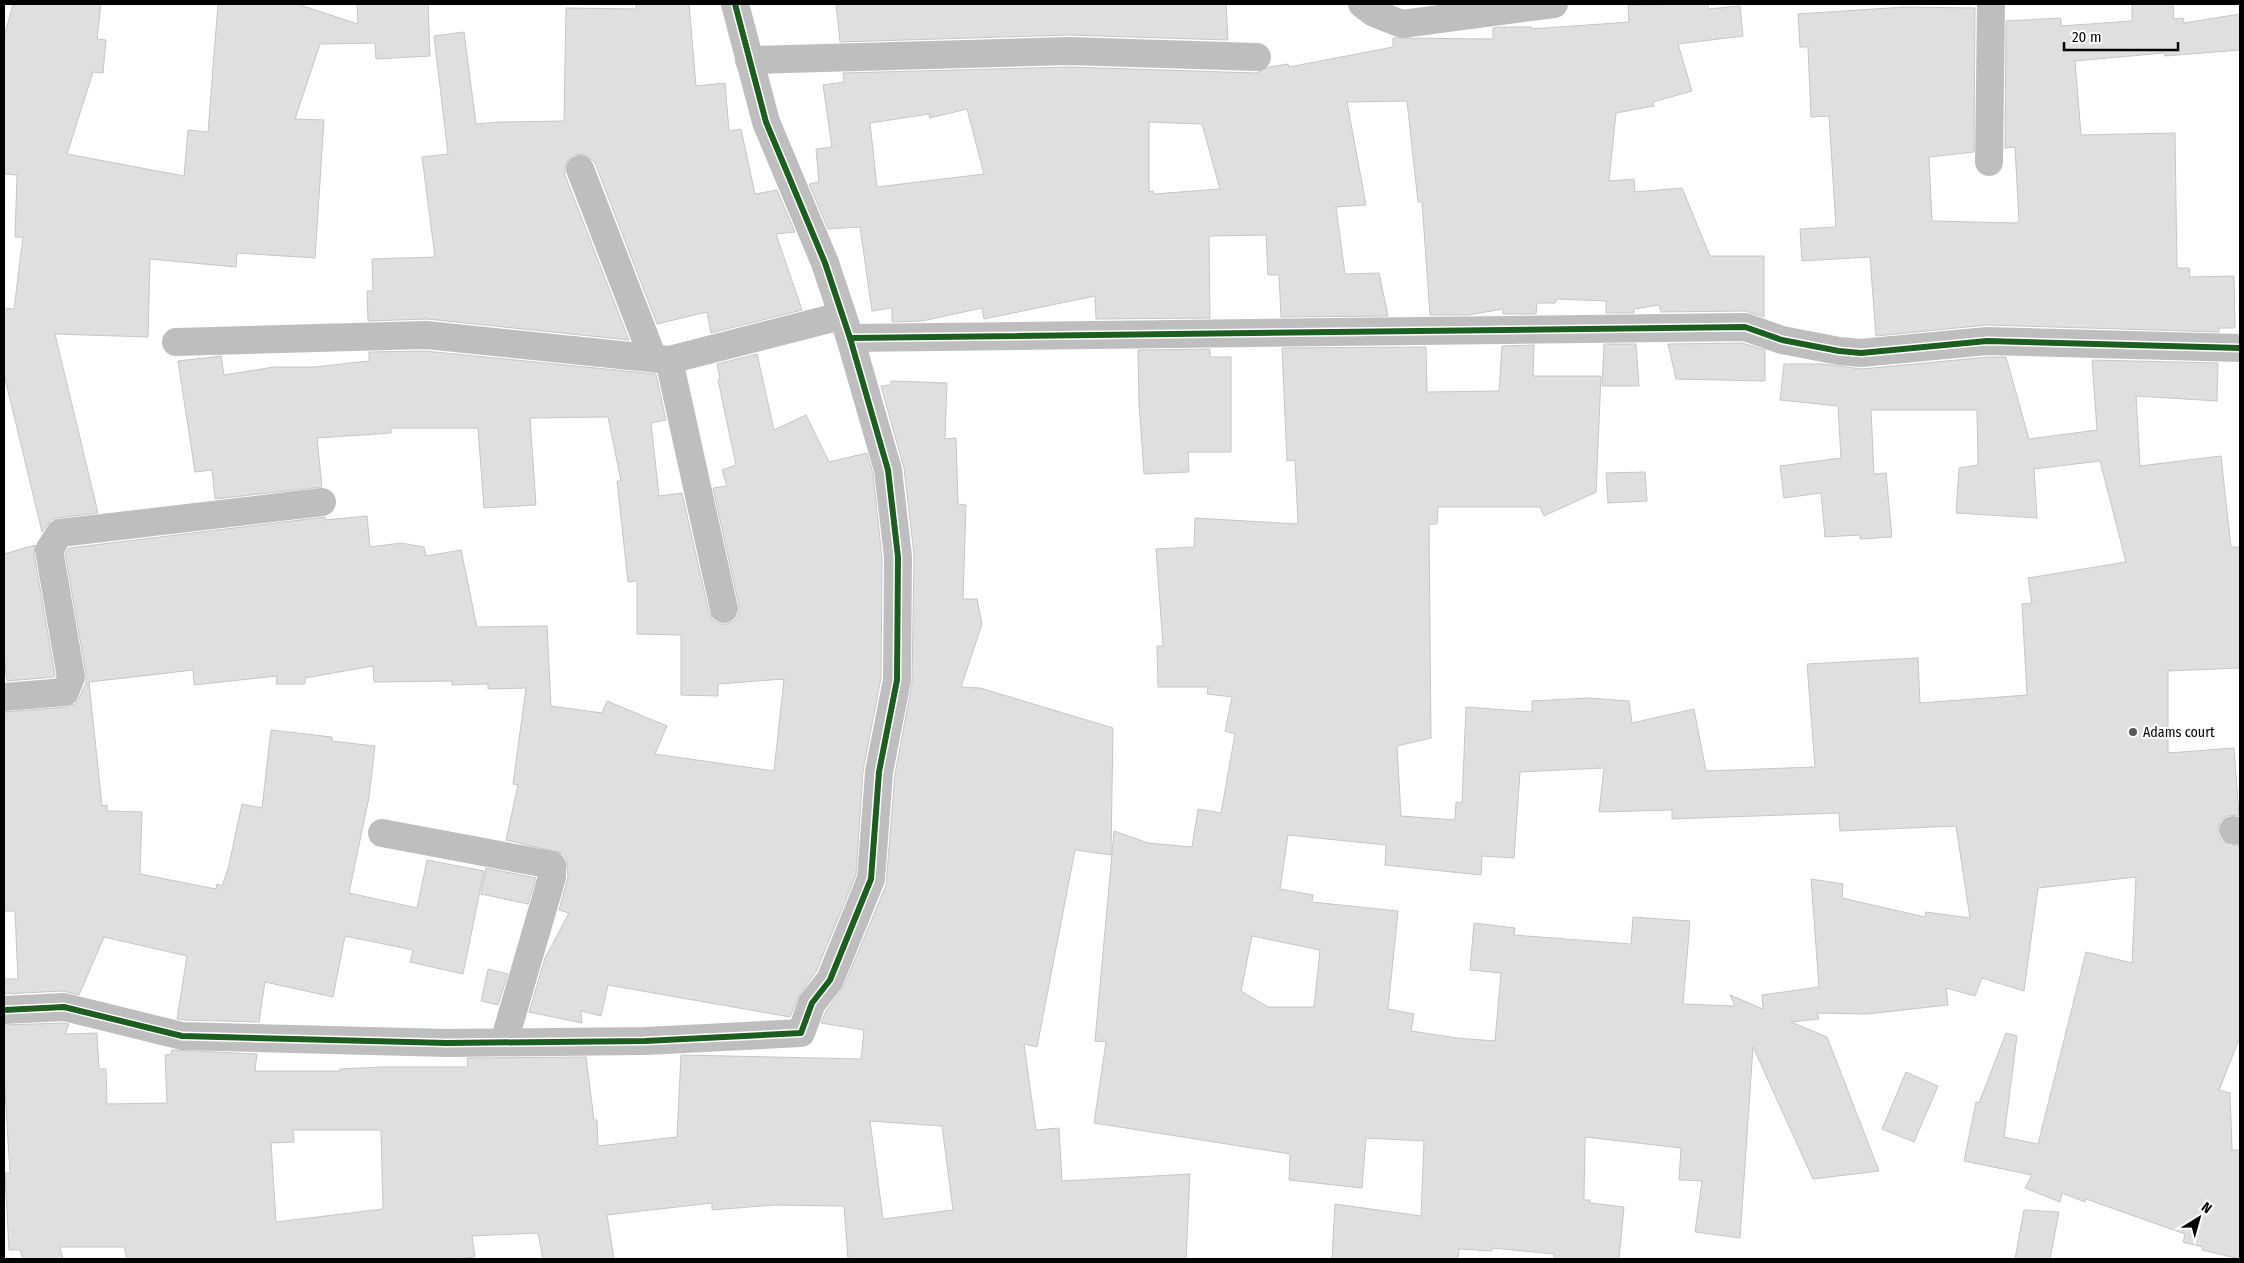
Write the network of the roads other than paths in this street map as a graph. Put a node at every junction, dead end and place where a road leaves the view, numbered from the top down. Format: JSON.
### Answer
{"nodes":[{"id":1,"x":735,"y":4,"type":"edge"},
{"id":2,"x":1362,"y":4,"type":"edge"},
{"id":3,"x":1554,"y":4,"type":"edge"},
{"id":4,"x":1991,"y":4,"type":"edge"},
{"id":5,"x":1257,"y":56,"type":"dead end"},
{"id":6,"x":749,"y":60,"type":"junction"},
{"id":7,"x":1989,"y":162,"type":"dead end"},
{"id":8,"x":580,"y":169,"type":"dead end"},
{"id":9,"x":846,"y":327,"type":"junction"},
{"id":10,"x":176,"y":342,"type":"dead end"},
{"id":11,"x":2240,"y":348,"type":"edge"},
{"id":12,"x":661,"y":359,"type":"junction"},
{"id":13,"x":322,"y":502,"type":"dead end"},
{"id":14,"x":724,"y":609,"type":"dead end"},
{"id":15,"x":4,"y":697,"type":"edge"},
{"id":16,"x":382,"y":832,"type":"dead end"},
{"id":17,"x":4,"y":1010,"type":"edge"},
{"id":18,"x":504,"y":1042,"type":"junction"}],
"edges":[{"from":1,"to":6,"type":"street"},
{"from":2,"to":3,"type":"street"},
{"from":4,"to":7,"type":"street"},
{"from":5,"to":6,"type":"street"},
{"from":6,"to":9,"type":"street"},
{"from":8,"to":12,"type":"street"},
{"from":9,"to":11,"type":"street"},
{"from":9,"to":12,"type":"street"},
{"from":9,"to":18,"type":"street"},
{"from":10,"to":12,"type":"street"},
{"from":12,"to":14,"type":"street"},
{"from":13,"to":15,"type":"street"},
{"from":16,"to":18,"type":"street"},
{"from":17,"to":18,"type":"street"}]}
